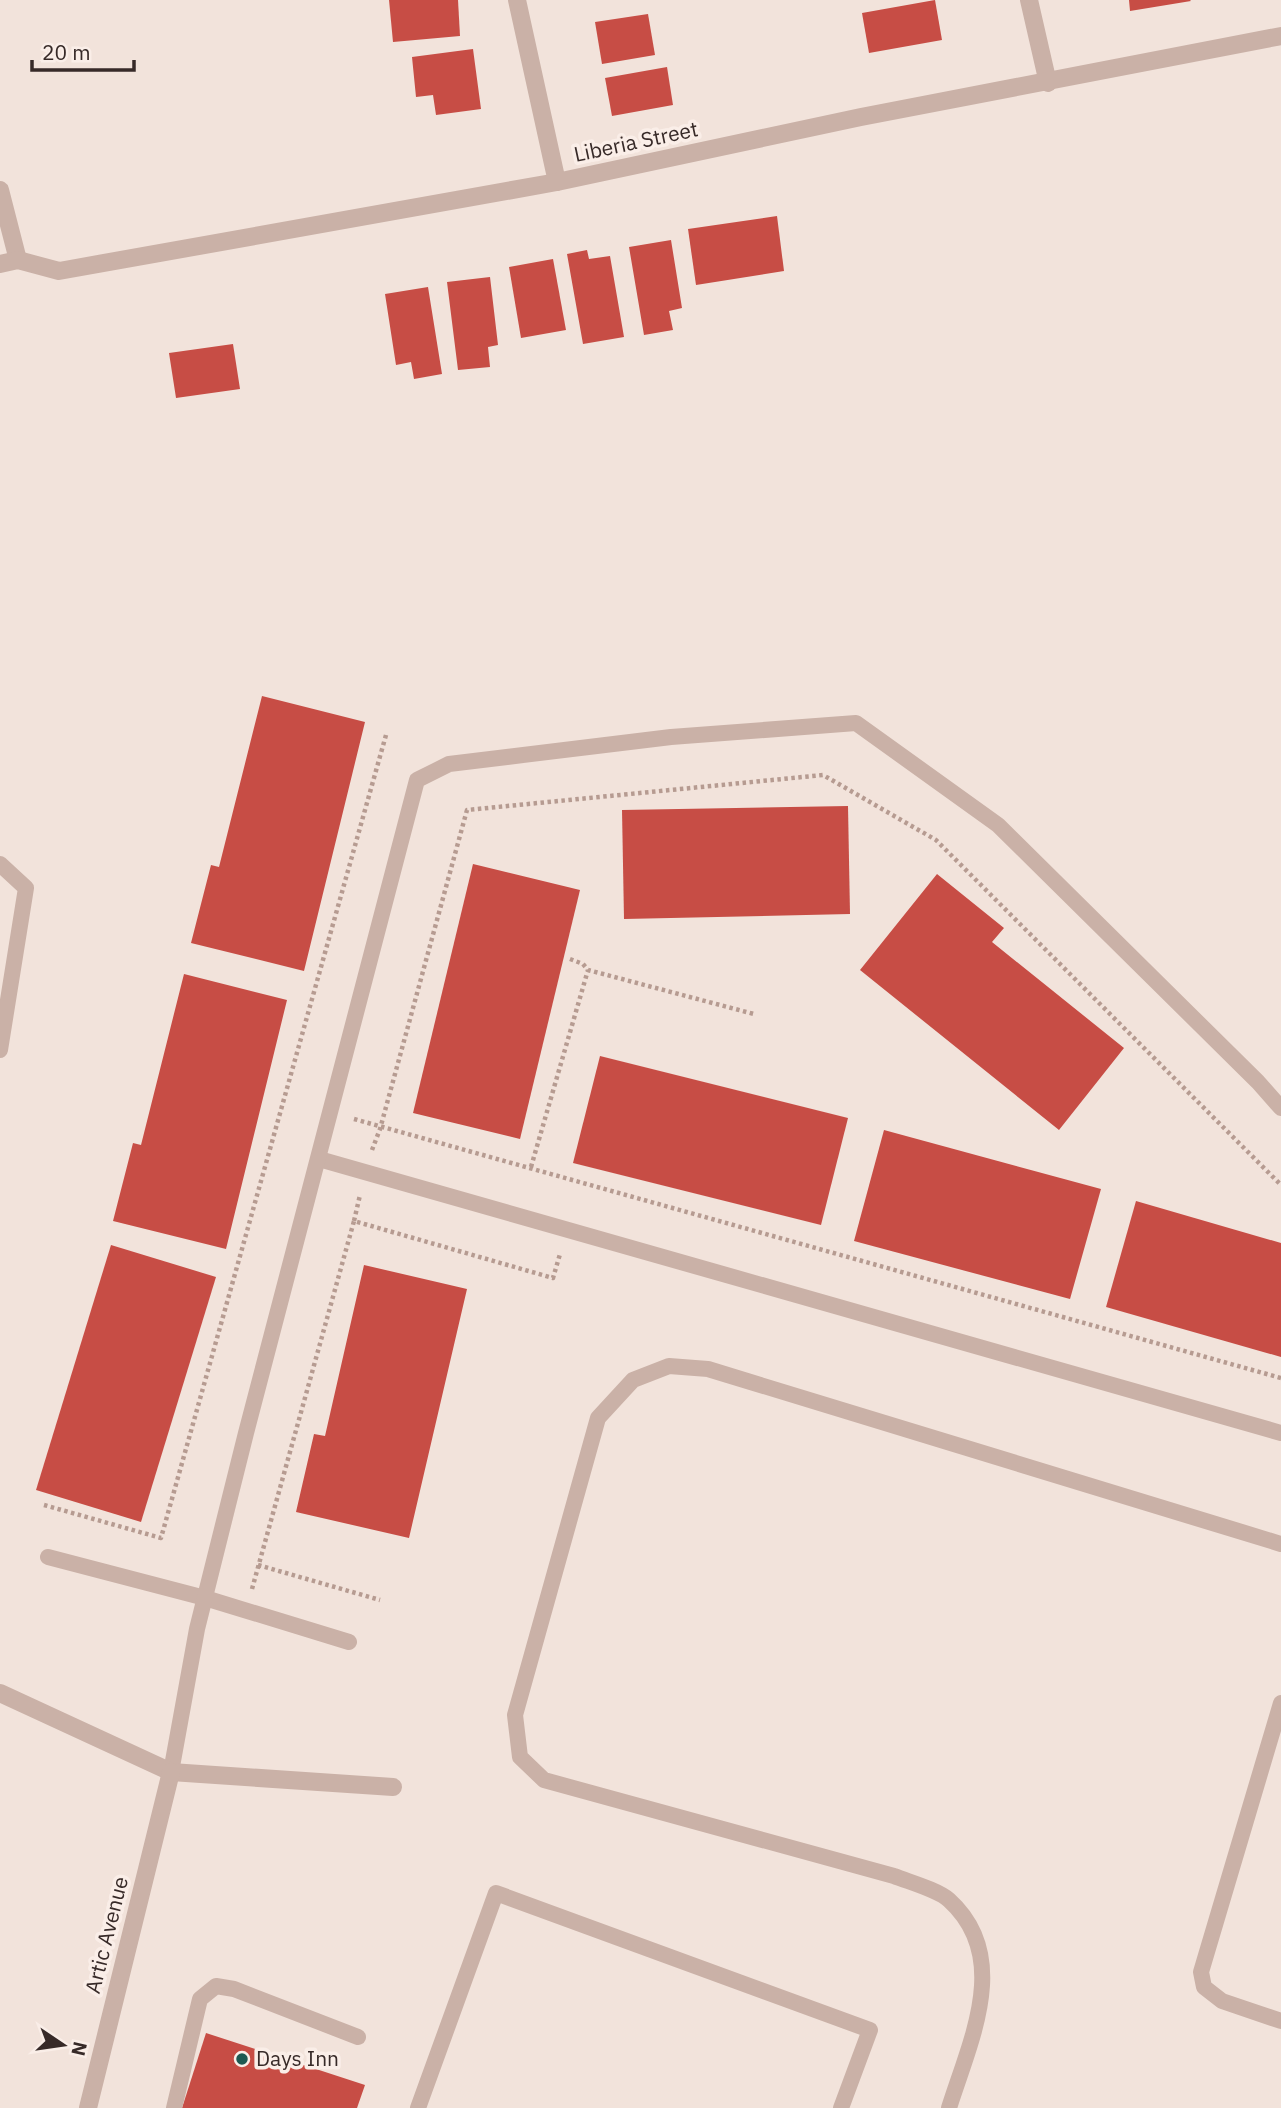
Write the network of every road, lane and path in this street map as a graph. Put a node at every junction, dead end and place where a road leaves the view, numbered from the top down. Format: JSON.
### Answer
{"nodes":[{"id":1,"x":517,"y":0,"type":"edge"},
{"id":2,"x":1029,"y":0,"type":"edge"},
{"id":3,"x":1281,"y":36,"type":"edge"},
{"id":4,"x":1048,"y":83,"type":"junction"},
{"id":5,"x":557,"y":182,"type":"junction"},
{"id":6,"x":0,"y":190,"type":"edge"},
{"id":7,"x":18,"y":260,"type":"junction"},
{"id":8,"x":0,"y":264,"type":"edge"},
{"id":9,"x":386,"y":734,"type":"dead end"},
{"id":10,"x":0,"y":864,"type":"edge"},
{"id":11,"x":570,"y":959,"type":"dead end"},
{"id":12,"x":588,"y":970,"type":"junction"},
{"id":13,"x":754,"y":1014,"type":"dead end"},
{"id":14,"x":0,"y":1050,"type":"edge"},
{"id":15,"x":1281,"y":1108,"type":"edge"},
{"id":16,"x":353,"y":1119,"type":"dead end"},
{"id":17,"x":381,"y":1125,"type":"junction"},
{"id":18,"x":372,"y":1150,"type":"dead end"},
{"id":19,"x":319,"y":1159,"type":"junction"},
{"id":20,"x":531,"y":1167,"type":"junction"},
{"id":21,"x":1281,"y":1185,"type":"edge"},
{"id":22,"x":360,"y":1194,"type":"dead end"},
{"id":23,"x":354,"y":1221,"type":"junction"},
{"id":24,"x":562,"y":1249,"type":"dead end"},
{"id":25,"x":1281,"y":1378,"type":"edge"},
{"id":26,"x":1281,"y":1433,"type":"edge"},
{"id":27,"x":44,"y":1505,"type":"dead end"},
{"id":28,"x":1281,"y":1544,"type":"edge"},
{"id":29,"x":48,"y":1557,"type":"dead end"},
{"id":30,"x":258,"y":1565,"type":"junction"},
{"id":31,"x":250,"y":1594,"type":"dead end"},
{"id":32,"x":205,"y":1598,"type":"junction"},
{"id":33,"x":380,"y":1600,"type":"dead end"},
{"id":34,"x":349,"y":1642,"type":"dead end"},
{"id":35,"x":0,"y":1693,"type":"edge"},
{"id":36,"x":1281,"y":1703,"type":"edge"},
{"id":37,"x":171,"y":1772,"type":"junction"},
{"id":38,"x":393,"y":1787,"type":"dead end"},
{"id":39,"x":1281,"y":2021,"type":"edge"},
{"id":40,"x":358,"y":2037,"type":"dead end"},
{"id":41,"x":88,"y":2108,"type":"edge"},
{"id":42,"x":174,"y":2108,"type":"edge"},
{"id":43,"x":418,"y":2108,"type":"edge"},
{"id":44,"x":841,"y":2108,"type":"edge"},
{"id":45,"x":949,"y":2108,"type":"edge"}],
"edges":[{"from":1,"to":5,"type":"street"},
{"from":2,"to":4,"type":"street"},
{"from":3,"to":4,"type":"street","name":"Liberia Street"},
{"from":4,"to":5,"type":"street","name":"Liberia Street"},
{"from":5,"to":7,"type":"street","name":"Liberia Street"},
{"from":6,"to":7,"type":"street"},
{"from":7,"to":8,"type":"street","name":"Liberia Street"},
{"from":9,"to":27,"type":"path"},
{"from":10,"to":14,"type":"lane"},
{"from":11,"to":12,"type":"path"},
{"from":12,"to":13,"type":"path"},
{"from":12,"to":20,"type":"path"},
{"from":15,"to":19,"type":"lane"},
{"from":16,"to":17,"type":"path"},
{"from":17,"to":18,"type":"path"},
{"from":17,"to":20,"type":"path"},
{"from":17,"to":21,"type":"path"},
{"from":19,"to":26,"type":"lane"},
{"from":19,"to":32,"type":"lane"},
{"from":20,"to":25,"type":"path"},
{"from":22,"to":23,"type":"path"},
{"from":23,"to":24,"type":"path"},
{"from":23,"to":30,"type":"path"},
{"from":28,"to":45,"type":"lane"},
{"from":29,"to":32,"type":"lane"},
{"from":30,"to":31,"type":"path"},
{"from":30,"to":33,"type":"path"},
{"from":32,"to":34,"type":"lane"},
{"from":32,"to":37,"type":"lane"},
{"from":35,"to":37,"type":"street"},
{"from":36,"to":39,"type":"lane"},
{"from":37,"to":38,"type":"street"},
{"from":37,"to":41,"type":"street","name":"Artic Avenue"},
{"from":40,"to":42,"type":"lane"},
{"from":43,"to":44,"type":"lane"}]}
